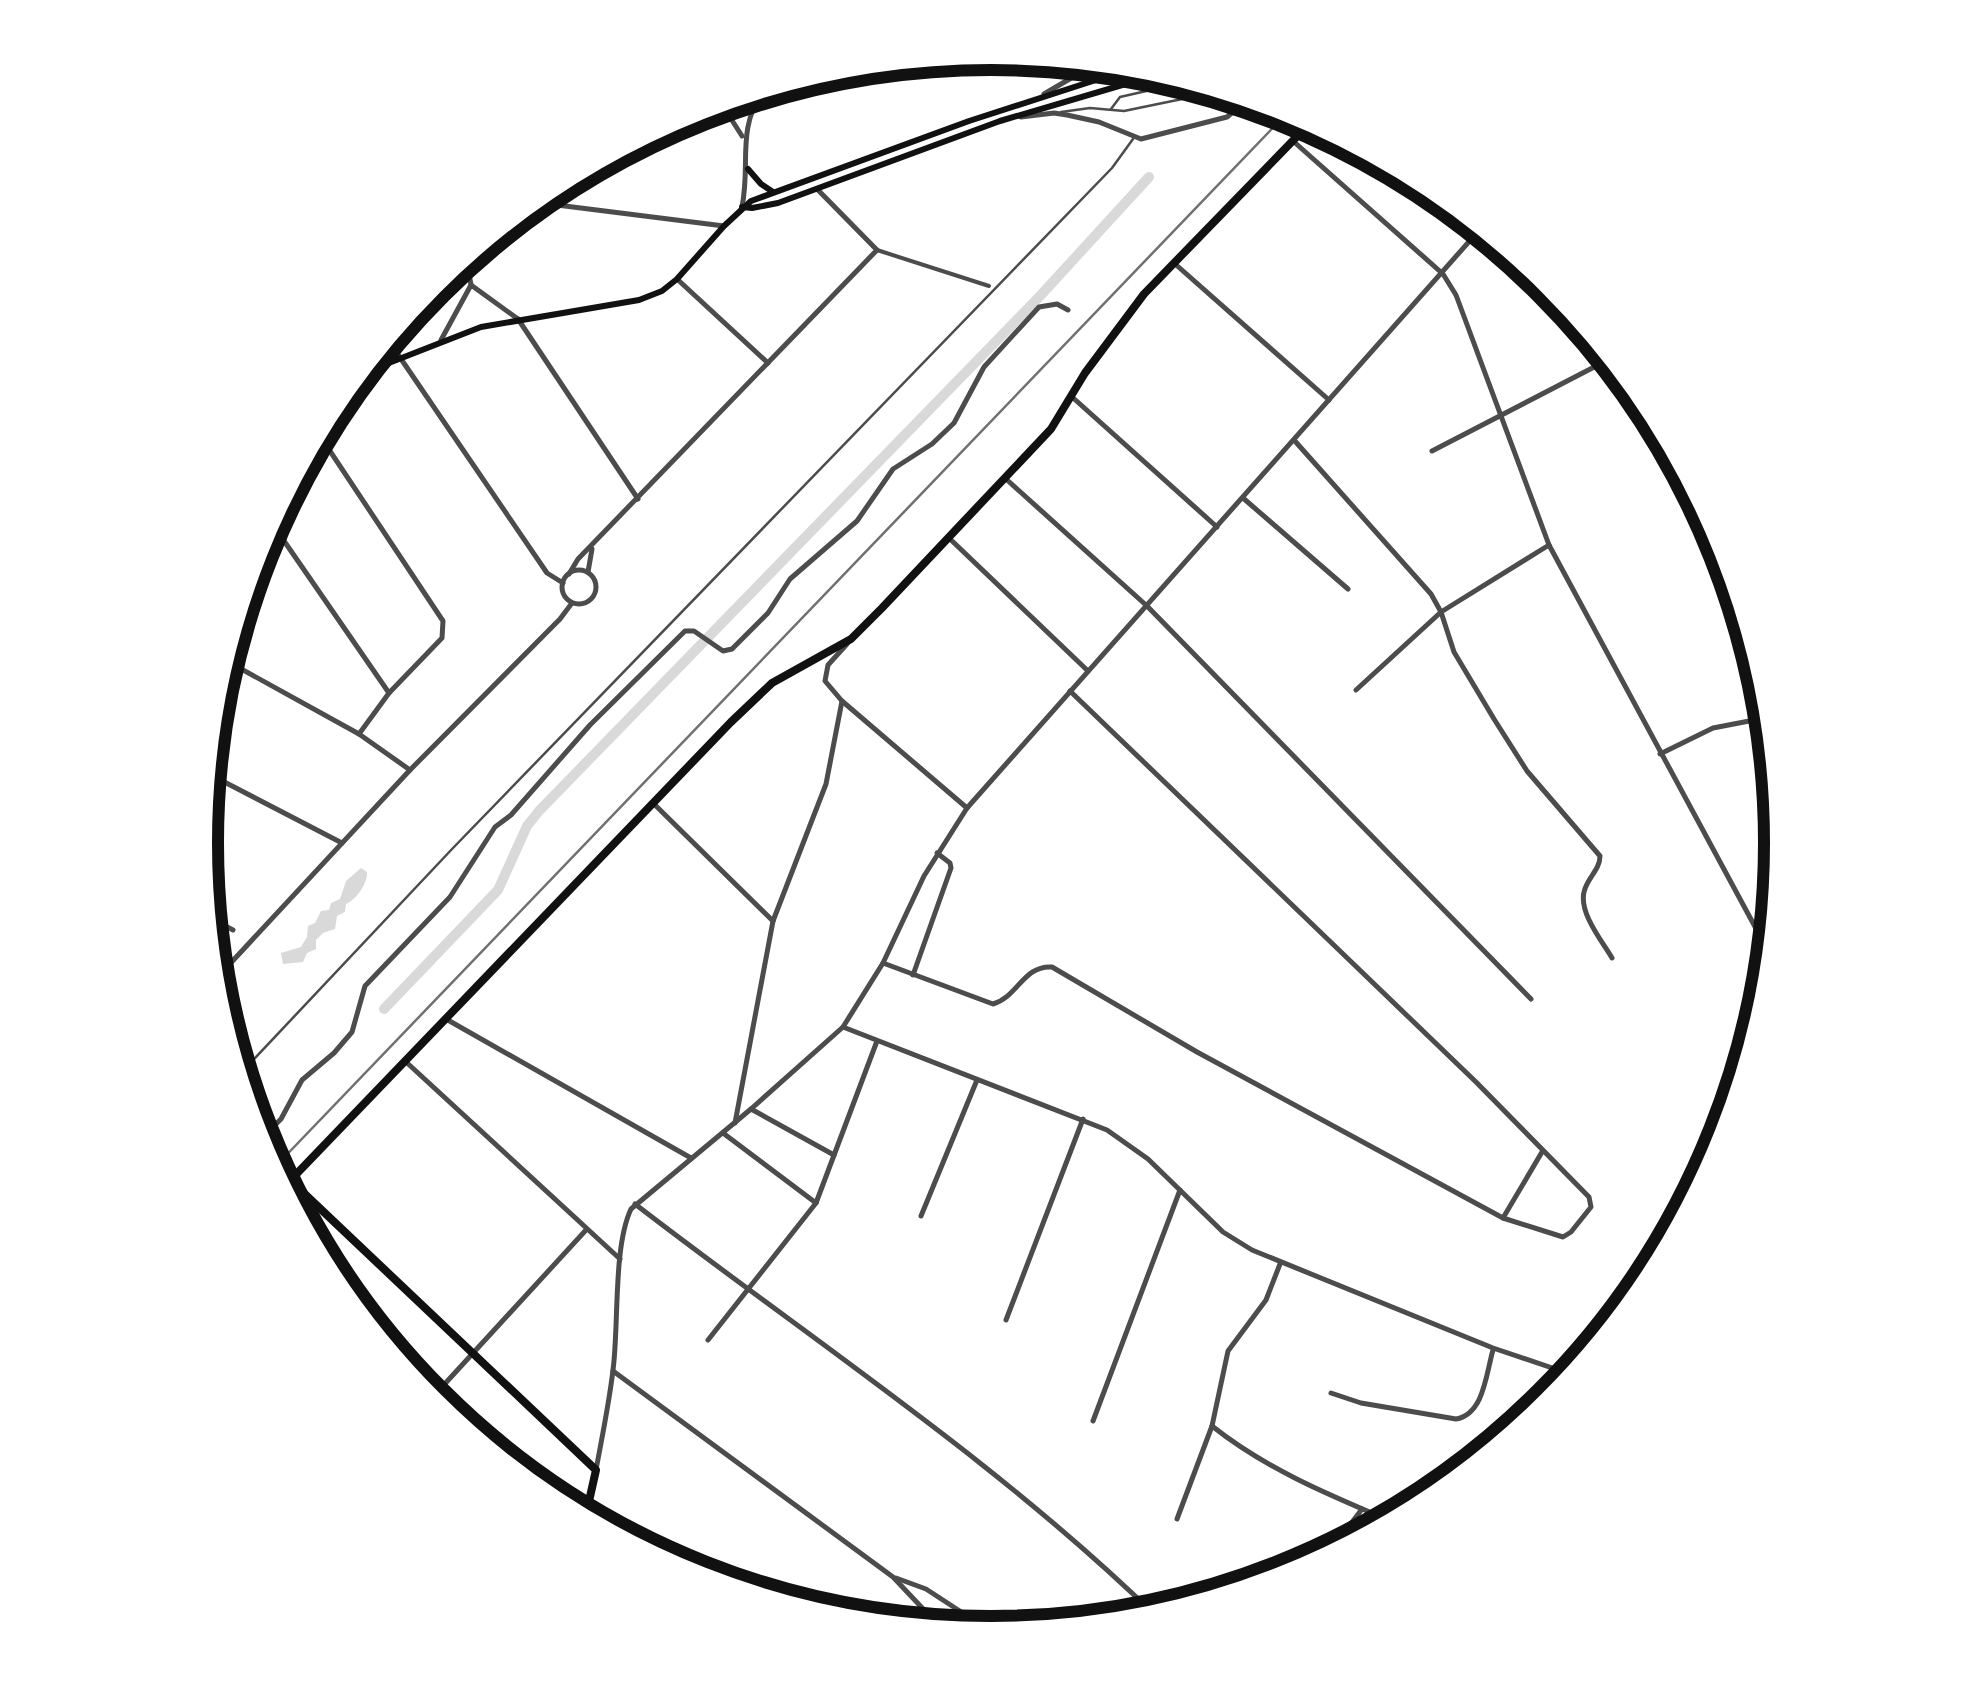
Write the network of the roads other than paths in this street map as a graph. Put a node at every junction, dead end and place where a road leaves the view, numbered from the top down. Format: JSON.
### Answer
{"nodes":[{"id":1,"x":1071,"y":75,"type":"edge"},
{"id":2,"x":1100,"y":78,"type":"edge"},
{"id":3,"x":1127,"y":83,"type":"edge"},
{"id":4,"x":1158,"y":88,"type":"edge"},
{"id":5,"x":1194,"y":97,"type":"edge"},
{"id":6,"x":1037,"y":98,"type":"junction"},
{"id":7,"x":755,"y":107,"type":"edge"},
{"id":8,"x":1110,"y":110,"type":"junction"},
{"id":9,"x":1236,"y":110,"type":"edge"},
{"id":10,"x":1054,"y":112,"type":"junction"},
{"id":11,"x":731,"y":115,"type":"edge"},
{"id":12,"x":1000,"y":121,"type":"junction"},
{"id":13,"x":1299,"y":134,"type":"edge"},
{"id":14,"x":1134,"y":138,"type":"junction"},
{"id":15,"x":743,"y":139,"type":"junction"},
{"id":16,"x":1293,"y":141,"type":"junction"},
{"id":17,"x":748,"y":169,"type":"junction"},
{"id":18,"x":817,"y":189,"type":"junction"},
{"id":19,"x":774,"y":192,"type":"junction"},
{"id":20,"x":555,"y":205,"type":"edge"},
{"id":21,"x":742,"y":207,"type":"junction"},
{"id":22,"x":724,"y":226,"type":"junction"},
{"id":23,"x":1473,"y":239,"type":"edge"},
{"id":24,"x":877,"y":250,"type":"junction"},
{"id":25,"x":1174,"y":263,"type":"junction"},
{"id":26,"x":469,"y":274,"type":"edge"},
{"id":27,"x":1442,"y":274,"type":"junction"},
{"id":28,"x":677,"y":279,"type":"junction"},
{"id":29,"x":471,"y":285,"type":"junction"},
{"id":30,"x":989,"y":286,"type":"dead end"},
{"id":31,"x":1068,"y":310,"type":"dead end"},
{"id":32,"x":518,"y":319,"type":"junction"},
{"id":33,"x":441,"y":340,"type":"junction"},
{"id":34,"x":399,"y":356,"type":"junction"},
{"id":35,"x":387,"y":361,"type":"edge"},
{"id":36,"x":768,"y":363,"type":"junction"},
{"id":37,"x":1598,"y":365,"type":"edge"},
{"id":38,"x":1071,"y":396,"type":"junction"},
{"id":39,"x":1328,"y":400,"type":"junction"},
{"id":40,"x":1500,"y":413,"type":"junction"},
{"id":41,"x":1294,"y":440,"type":"junction"},
{"id":42,"x":328,"y":448,"type":"edge"},
{"id":43,"x":1432,"y":451,"type":"dead end"},
{"id":44,"x":1006,"y":479,"type":"junction"},
{"id":45,"x":638,"y":498,"type":"junction"},
{"id":46,"x":1243,"y":498,"type":"junction"},
{"id":47,"x":1217,"y":527,"type":"junction"},
{"id":48,"x":281,"y":537,"type":"edge"},
{"id":49,"x":948,"y":538,"type":"junction"},
{"id":50,"x":1549,"y":544,"type":"junction"},
{"id":51,"x":593,"y":546,"type":"junction"},
{"id":52,"x":569,"y":574,"type":"junction"},
{"id":53,"x":588,"y":574,"type":"junction"},
{"id":54,"x":562,"y":583,"type":"junction"},
{"id":55,"x":1348,"y":589,"type":"dead end"},
{"id":56,"x":572,"y":603,"type":"junction"},
{"id":57,"x":1147,"y":606,"type":"junction"},
{"id":58,"x":1441,"y":612,"type":"junction"},
{"id":59,"x":851,"y":639,"type":"junction"},
{"id":60,"x":239,"y":668,"type":"edge"},
{"id":61,"x":1088,"y":672,"type":"junction"},
{"id":62,"x":1356,"y":690,"type":"dead end"},
{"id":63,"x":1070,"y":691,"type":"junction"},
{"id":64,"x":389,"y":693,"type":"junction"},
{"id":65,"x":842,"y":701,"type":"junction"},
{"id":66,"x":1754,"y":720,"type":"edge"},
{"id":67,"x":359,"y":734,"type":"junction"},
{"id":68,"x":1660,"y":754,"type":"junction"},
{"id":69,"x":410,"y":770,"type":"junction"},
{"id":70,"x":221,"y":779,"type":"edge"},
{"id":71,"x":654,"y":804,"type":"junction"},
{"id":72,"x":967,"y":808,"type":"junction"},
{"id":73,"x":342,"y":843,"type":"junction"},
{"id":74,"x":937,"y":853,"type":"junction"},
{"id":75,"x":772,"y":921,"type":"junction"},
{"id":76,"x":223,"y":925,"type":"edge"},
{"id":77,"x":1760,"y":926,"type":"edge"},
{"id":78,"x":1755,"y":928,"type":"junction"},
{"id":79,"x":233,"y":930,"type":"dead end"},
{"id":80,"x":1759,"y":934,"type":"edge"},
{"id":81,"x":1612,"y":958,"type":"dead end"},
{"id":82,"x":883,"y":963,"type":"junction"},
{"id":83,"x":229,"y":966,"type":"edge"},
{"id":84,"x":913,"y":975,"type":"junction"},
{"id":85,"x":1532,"y":999,"type":"dead end"},
{"id":86,"x":445,"y":1018,"type":"junction"},
{"id":87,"x":843,"y":1027,"type":"junction"},
{"id":88,"x":877,"y":1041,"type":"junction"},
{"id":89,"x":406,"y":1061,"type":"junction"},
{"id":90,"x":250,"y":1063,"type":"edge"},
{"id":91,"x":977,"y":1080,"type":"junction"},
{"id":92,"x":751,"y":1109,"type":"junction"},
{"id":93,"x":1083,"y":1119,"type":"junction"},
{"id":94,"x":734,"y":1122,"type":"junction"},
{"id":95,"x":272,"y":1128,"type":"edge"},
{"id":96,"x":722,"y":1133,"type":"junction"},
{"id":97,"x":1542,"y":1152,"type":"junction"},
{"id":98,"x":834,"y":1155,"type":"junction"},
{"id":99,"x":692,"y":1158,"type":"junction"},
{"id":100,"x":294,"y":1177,"type":"edge"},
{"id":101,"x":1180,"y":1188,"type":"junction"},
{"id":102,"x":307,"y":1202,"type":"edge"},
{"id":103,"x":816,"y":1203,"type":"junction"},
{"id":104,"x":635,"y":1204,"type":"junction"},
{"id":105,"x":921,"y":1216,"type":"dead end"},
{"id":106,"x":1503,"y":1218,"type":"junction"},
{"id":107,"x":586,"y":1230,"type":"junction"},
{"id":108,"x":622,"y":1260,"type":"junction"},
{"id":109,"x":1280,"y":1264,"type":"junction"},
{"id":110,"x":748,"y":1291,"type":"junction"},
{"id":111,"x":1006,"y":1320,"type":"dead end"},
{"id":112,"x":708,"y":1340,"type":"dead end"},
{"id":113,"x":1494,"y":1348,"type":"junction"},
{"id":114,"x":474,"y":1353,"type":"junction"},
{"id":115,"x":613,"y":1370,"type":"junction"},
{"id":116,"x":1558,"y":1370,"type":"edge"},
{"id":117,"x":442,"y":1387,"type":"edge"},
{"id":118,"x":1332,"y":1393,"type":"dead end"},
{"id":119,"x":1093,"y":1421,"type":"dead end"},
{"id":120,"x":1212,"y":1426,"type":"junction"},
{"id":121,"x":596,"y":1470,"type":"junction"},
{"id":122,"x":589,"y":1503,"type":"edge"},
{"id":123,"x":1362,"y":1509,"type":"junction"},
{"id":124,"x":1375,"y":1515,"type":"edge"},
{"id":125,"x":1177,"y":1519,"type":"dead end"},
{"id":126,"x":1346,"y":1531,"type":"edge"},
{"id":127,"x":893,"y":1577,"type":"junction"},
{"id":128,"x":1142,"y":1602,"type":"edge"},
{"id":129,"x":928,"y":1614,"type":"edge"},
{"id":130,"x":967,"y":1616,"type":"edge"}],
"edges":[{"from":1,"to":6,"type":"street"},
{"from":2,"to":6,"type":"main road"},
{"from":3,"to":12,"type":"main road"},
{"from":4,"to":8,"type":"lane"},
{"from":5,"to":8,"type":"lane"},
{"from":6,"to":19,"type":"main road"},
{"from":7,"to":15,"type":"street"},
{"from":8,"to":10,"type":"lane"},
{"from":9,"to":14,"type":"street"},
{"from":10,"to":12,"type":"street"},
{"from":10,"to":14,"type":"street"},
{"from":11,"to":15,"type":"street"},
{"from":12,"to":18,"type":"main road"},
{"from":13,"to":16,"type":"main road"},
{"from":14,"to":90,"type":"lane"},
{"from":15,"to":17,"type":"street"},
{"from":16,"to":25,"type":"main road"},
{"from":16,"to":27,"type":"street"},
{"from":17,"to":19,"type":"main road"},
{"from":17,"to":21,"type":"street"},
{"from":18,"to":21,"type":"main road"},
{"from":18,"to":24,"type":"street"},
{"from":19,"to":21,"type":"main road"},
{"from":20,"to":22,"type":"street"},
{"from":21,"to":22,"type":"main road"},
{"from":22,"to":28,"type":"main road"},
{"from":23,"to":27,"type":"street"},
{"from":24,"to":30,"type":"street"},
{"from":24,"to":36,"type":"street"},
{"from":25,"to":38,"type":"main road"},
{"from":25,"to":39,"type":"street"},
{"from":26,"to":29,"type":"street"},
{"from":27,"to":39,"type":"street"},
{"from":27,"to":40,"type":"street"},
{"from":28,"to":32,"type":"main road"},
{"from":28,"to":36,"type":"street"},
{"from":29,"to":32,"type":"street"},
{"from":29,"to":33,"type":"street"},
{"from":31,"to":95,"type":"street"},
{"from":32,"to":33,"type":"main road"},
{"from":32,"to":45,"type":"street"},
{"from":33,"to":34,"type":"main road"},
{"from":34,"to":35,"type":"main road"},
{"from":34,"to":54,"type":"street"},
{"from":36,"to":45,"type":"street"},
{"from":37,"to":40,"type":"street"},
{"from":38,"to":44,"type":"main road"},
{"from":38,"to":47,"type":"street"},
{"from":39,"to":41,"type":"street"},
{"from":40,"to":43,"type":"street"},
{"from":40,"to":50,"type":"street"},
{"from":41,"to":46,"type":"street"},
{"from":41,"to":58,"type":"street"},
{"from":42,"to":64,"type":"street"},
{"from":44,"to":49,"type":"main road"},
{"from":44,"to":57,"type":"street"},
{"from":45,"to":51,"type":"street"},
{"from":46,"to":47,"type":"street"},
{"from":46,"to":55,"type":"street"},
{"from":47,"to":57,"type":"street"},
{"from":48,"to":64,"type":"street"},
{"from":49,"to":59,"type":"main road"},
{"from":49,"to":61,"type":"street"},
{"from":50,"to":58,"type":"street"},
{"from":50,"to":68,"type":"street"},
{"from":51,"to":52,"type":"street"},
{"from":51,"to":53,"type":"street"},
{"from":52,"to":53,"type":"street"},
{"from":52,"to":54,"type":"street"},
{"from":53,"to":56,"type":"street"},
{"from":54,"to":56,"type":"street"},
{"from":56,"to":69,"type":"street"},
{"from":57,"to":61,"type":"street"},
{"from":57,"to":85,"type":"street"},
{"from":58,"to":62,"type":"street"},
{"from":58,"to":81,"type":"street"},
{"from":59,"to":65,"type":"street"},
{"from":59,"to":71,"type":"main road"},
{"from":60,"to":67,"type":"street"},
{"from":61,"to":63,"type":"street"},
{"from":63,"to":72,"type":"street"},
{"from":63,"to":97,"type":"street"},
{"from":64,"to":67,"type":"street"},
{"from":65,"to":72,"type":"street"},
{"from":65,"to":75,"type":"street"},
{"from":66,"to":68,"type":"street"},
{"from":67,"to":69,"type":"street"},
{"from":68,"to":78,"type":"street"},
{"from":69,"to":73,"type":"street"},
{"from":70,"to":73,"type":"street"},
{"from":71,"to":75,"type":"street"},
{"from":71,"to":86,"type":"main road"},
{"from":72,"to":74,"type":"street"},
{"from":73,"to":83,"type":"street"},
{"from":74,"to":82,"type":"street"},
{"from":74,"to":84,"type":"street"},
{"from":75,"to":94,"type":"street"},
{"from":76,"to":79,"type":"street"},
{"from":77,"to":78,"type":"street"},
{"from":78,"to":80,"type":"street"},
{"from":82,"to":84,"type":"street"},
{"from":82,"to":87,"type":"street"},
{"from":84,"to":106,"type":"street"},
{"from":86,"to":89,"type":"main road"},
{"from":86,"to":99,"type":"street"},
{"from":87,"to":88,"type":"street"},
{"from":87,"to":92,"type":"street"},
{"from":88,"to":91,"type":"street"},
{"from":88,"to":98,"type":"street"},
{"from":89,"to":100,"type":"main road"},
{"from":89,"to":107,"type":"street"},
{"from":91,"to":93,"type":"street"},
{"from":91,"to":105,"type":"street"},
{"from":92,"to":94,"type":"street"},
{"from":92,"to":98,"type":"street"},
{"from":93,"to":101,"type":"street"},
{"from":93,"to":111,"type":"street"},
{"from":94,"to":96,"type":"street"},
{"from":96,"to":99,"type":"street"},
{"from":96,"to":103,"type":"street"},
{"from":97,"to":106,"type":"street"},
{"from":97,"to":106,"type":"street"},
{"from":98,"to":103,"type":"street"},
{"from":99,"to":104,"type":"street"},
{"from":101,"to":109,"type":"street"},
{"from":101,"to":119,"type":"street"},
{"from":102,"to":114,"type":"main road"},
{"from":103,"to":110,"type":"street"},
{"from":104,"to":108,"type":"street"},
{"from":104,"to":110,"type":"street"},
{"from":107,"to":108,"type":"street"},
{"from":107,"to":114,"type":"street"},
{"from":108,"to":115,"type":"street"},
{"from":109,"to":113,"type":"street"},
{"from":109,"to":120,"type":"street"},
{"from":110,"to":112,"type":"street"},
{"from":110,"to":128,"type":"street"},
{"from":113,"to":116,"type":"street"},
{"from":113,"to":118,"type":"street"},
{"from":114,"to":117,"type":"street"},
{"from":114,"to":121,"type":"main road"},
{"from":115,"to":121,"type":"street"},
{"from":115,"to":127,"type":"street"},
{"from":120,"to":123,"type":"street"},
{"from":120,"to":125,"type":"street"},
{"from":121,"to":122,"type":"main road"},
{"from":123,"to":124,"type":"street"},
{"from":123,"to":126,"type":"street"},
{"from":127,"to":129,"type":"street"},
{"from":127,"to":130,"type":"street"}]}
